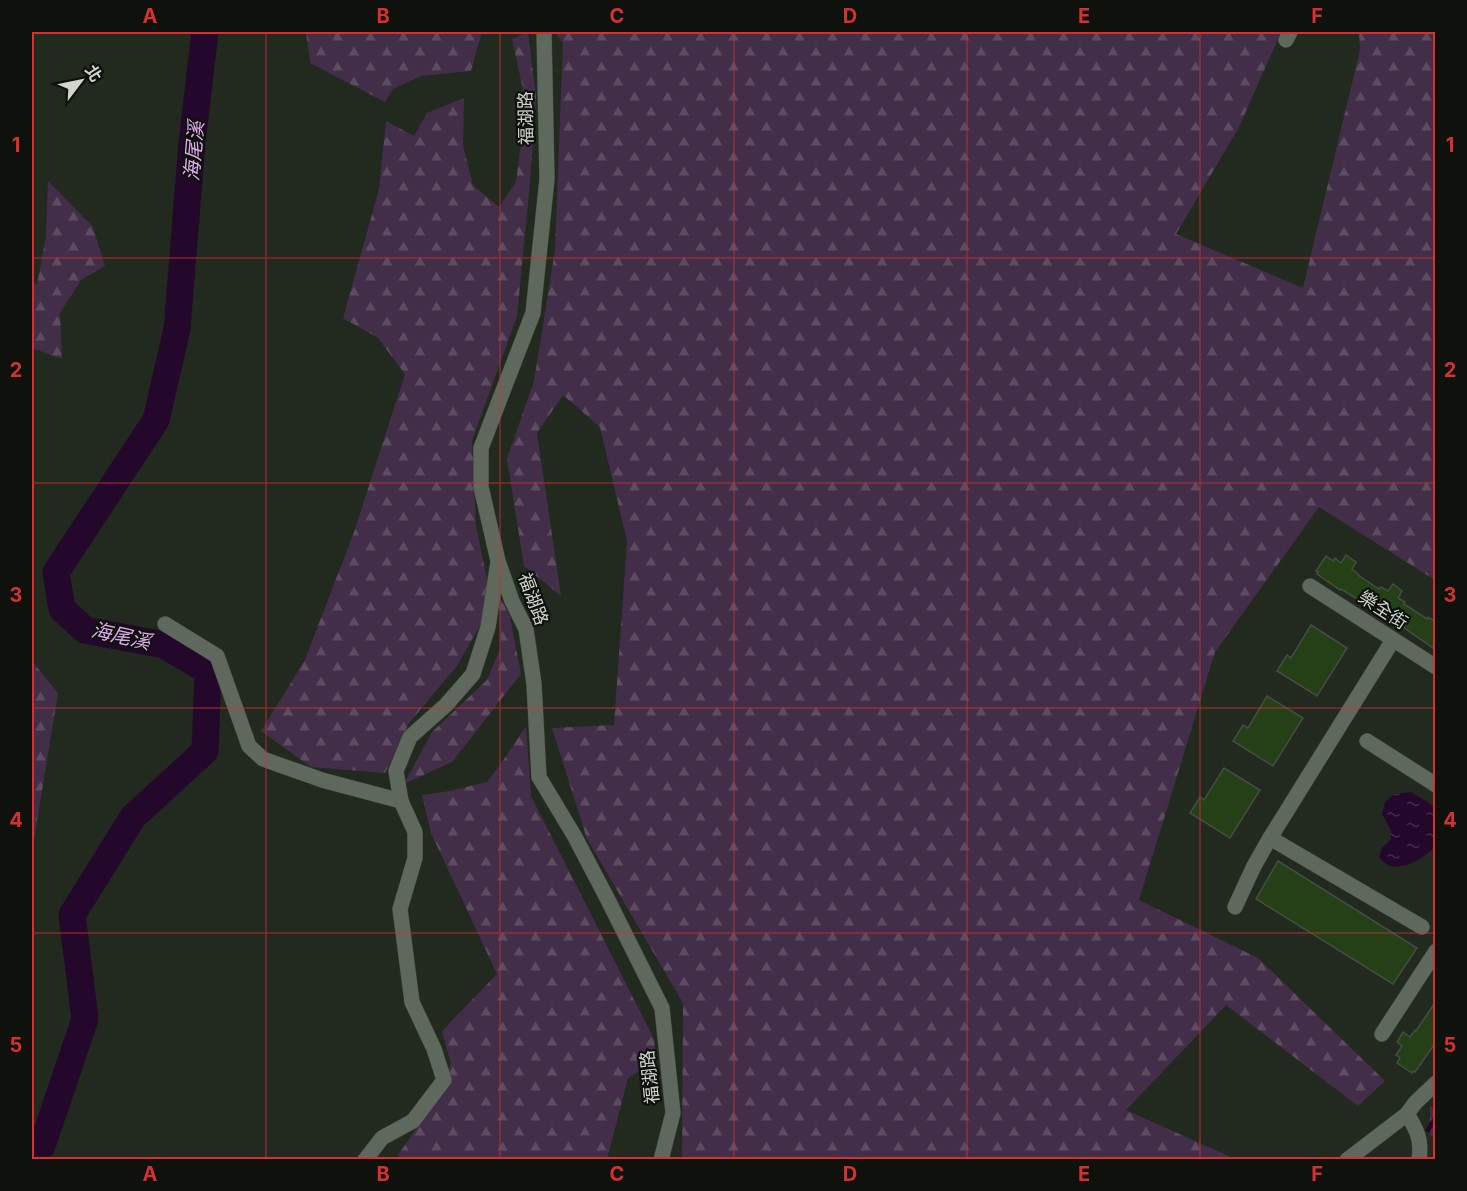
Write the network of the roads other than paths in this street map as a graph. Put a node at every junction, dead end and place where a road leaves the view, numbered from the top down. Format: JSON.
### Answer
{"nodes":[{"id":1,"x":544,"y":32,"type":"edge"},
{"id":2,"x":498,"y":561,"type":"junction"},
{"id":3,"x":1310,"y":586,"type":"dead end"},
{"id":4,"x":165,"y":624,"type":"dead end"},
{"id":5,"x":1394,"y":639,"type":"junction"},
{"id":6,"x":1436,"y":667,"type":"edge"},
{"id":7,"x":1367,"y":741,"type":"dead end"},
{"id":8,"x":1436,"y":785,"type":"edge"},
{"id":9,"x":401,"y":801,"type":"junction"},
{"id":10,"x":1270,"y":838,"type":"junction"},
{"id":11,"x":1235,"y":907,"type":"dead end"},
{"id":12,"x":1422,"y":927,"type":"dead end"},
{"id":13,"x":1436,"y":951,"type":"edge"},
{"id":14,"x":1382,"y":1034,"type":"dead end"},
{"id":15,"x":1436,"y":1083,"type":"edge"},
{"id":16,"x":1407,"y":1114,"type":"junction"},
{"id":17,"x":365,"y":1160,"type":"edge"},
{"id":18,"x":661,"y":1160,"type":"edge"},
{"id":19,"x":1347,"y":1160,"type":"edge"},
{"id":20,"x":1419,"y":1160,"type":"edge"}],
"edges":[{"from":1,"to":2,"type":"street","name":"福湖路"},
{"from":2,"to":9,"type":"street"},
{"from":2,"to":18,"type":"street","name":"福湖路"},
{"from":3,"to":5,"type":"street","name":"樂全街"},
{"from":4,"to":9,"type":"street"},
{"from":5,"to":6,"type":"street","name":"樂全街"},
{"from":5,"to":10,"type":"street"},
{"from":7,"to":8,"type":"street"},
{"from":9,"to":17,"type":"street"},
{"from":10,"to":11,"type":"street"},
{"from":10,"to":12,"type":"street"},
{"from":13,"to":14,"type":"street"},
{"from":15,"to":16,"type":"street"},
{"from":16,"to":19,"type":"street"},
{"from":16,"to":20,"type":"street"}]}
